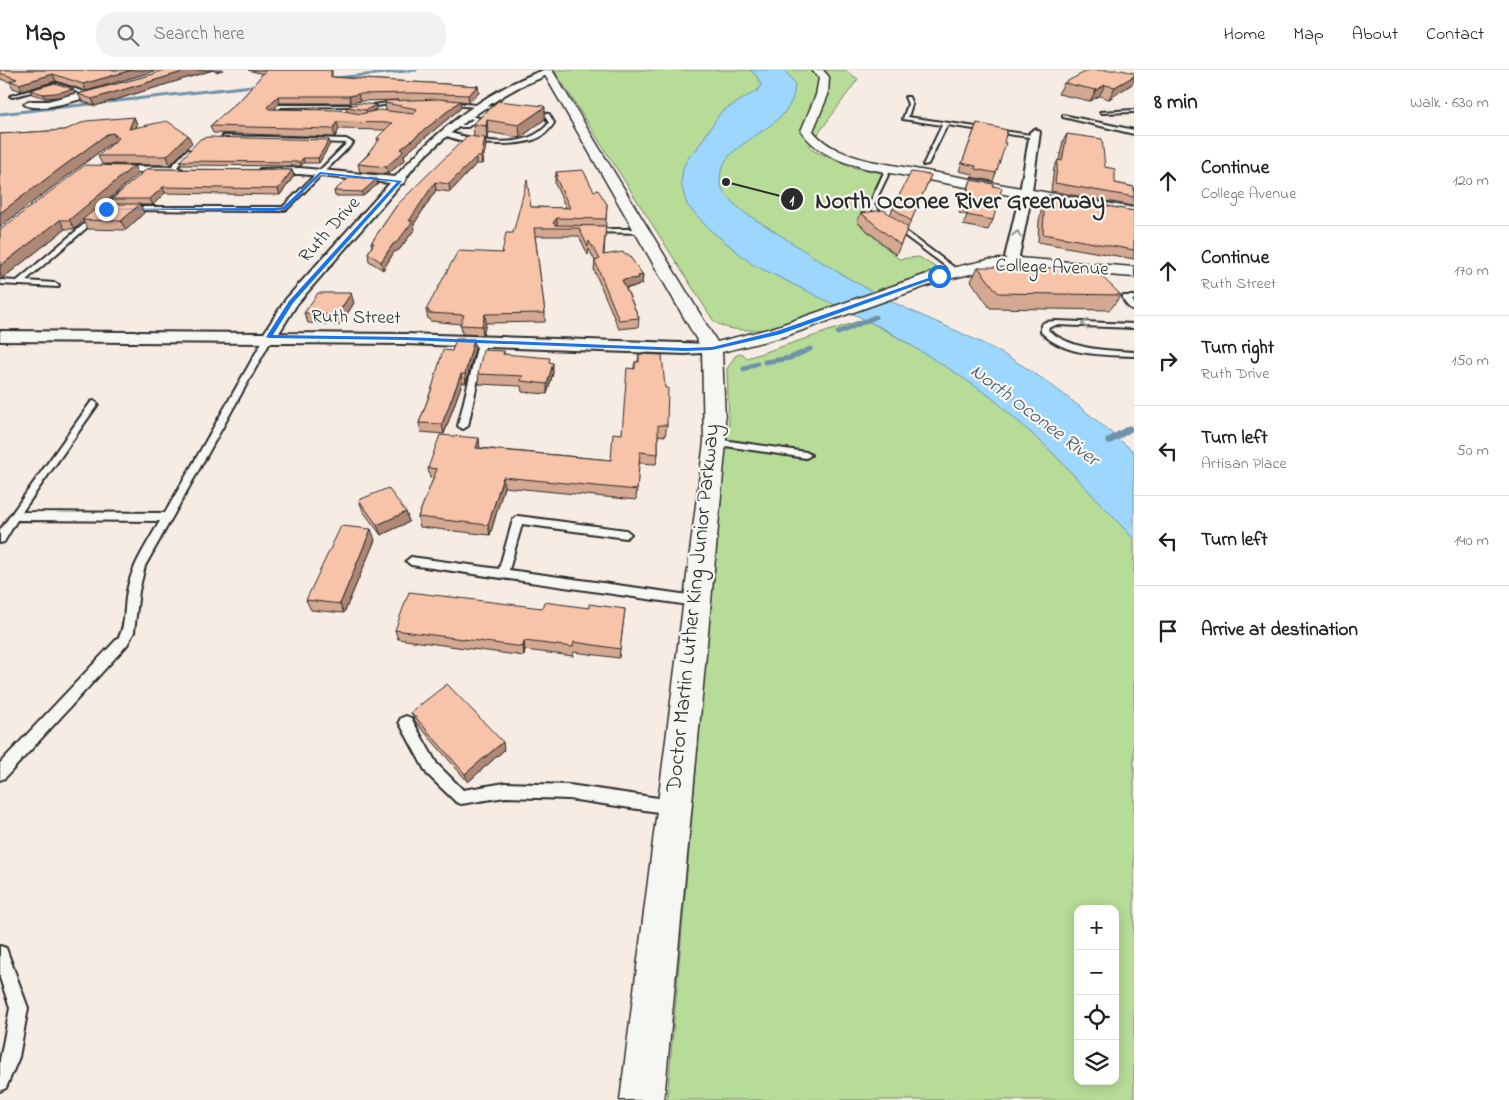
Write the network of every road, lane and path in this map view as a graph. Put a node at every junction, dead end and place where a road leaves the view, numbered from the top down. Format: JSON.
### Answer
{"nodes":[{"id":1,"x":818,"y":70,"type":"edge"},
{"id":2,"x":547,"y":71,"type":"edge"},
{"id":3,"x":117,"y":85,"type":"edge"},
{"id":4,"x":88,"y":94,"type":"junction"},
{"id":5,"x":12,"y":96,"type":"dead end"},
{"id":6,"x":907,"y":98,"type":"dead end"},
{"id":7,"x":405,"y":102,"type":"edge"},
{"id":8,"x":439,"y":103,"type":"edge"},
{"id":9,"x":30,"y":104,"type":"dead end"},
{"id":10,"x":368,"y":104,"type":"edge"},
{"id":11,"x":375,"y":105,"type":"junction"},
{"id":12,"x":481,"y":106,"type":"junction"},
{"id":13,"x":509,"y":110,"type":"edge"},
{"id":14,"x":382,"y":111,"type":"edge"},
{"id":15,"x":1134,"y":111,"type":"edge"},
{"id":16,"x":528,"y":112,"type":"edge"},
{"id":17,"x":1102,"y":112,"type":"dead end"},
{"id":18,"x":341,"y":113,"type":"edge"},
{"id":19,"x":291,"y":115,"type":"edge"},
{"id":20,"x":1065,"y":116,"type":"dead end"},
{"id":21,"x":945,"y":124,"type":"junction"},
{"id":22,"x":451,"y":132,"type":"junction"},
{"id":23,"x":1134,"y":132,"type":"edge"},
{"id":24,"x":1035,"y":134,"type":"joint"},
{"id":25,"x":218,"y":137,"type":"edge"},
{"id":26,"x":462,"y":146,"type":"edge"},
{"id":27,"x":193,"y":147,"type":"edge"},
{"id":28,"x":925,"y":164,"type":"dead end"},
{"id":29,"x":96,"y":169,"type":"edge"},
{"id":30,"x":888,"y":169,"type":"junction"},
{"id":31,"x":171,"y":170,"type":"junction"},
{"id":32,"x":190,"y":170,"type":"edge"},
{"id":33,"x":250,"y":170,"type":"edge"},
{"id":34,"x":320,"y":173,"type":"junction"},
{"id":35,"x":400,"y":181,"type":"junction"},
{"id":36,"x":131,"y":186,"type":"edge"},
{"id":37,"x":1026,"y":194,"type":"junction"},
{"id":38,"x":106,"y":209,"type":"junction"},
{"id":39,"x":1134,"y":213,"type":"edge"},
{"id":40,"x":587,"y":231,"type":"edge"},
{"id":41,"x":644,"y":231,"type":"junction"},
{"id":42,"x":1018,"y":263,"type":"junction"},
{"id":43,"x":957,"y":272,"type":"junction"},
{"id":44,"x":1134,"y":272,"type":"edge"},
{"id":45,"x":0,"y":282,"type":"edge"},
{"id":46,"x":19,"y":283,"type":"junction"},
{"id":47,"x":55,"y":285,"type":"dead end"},
{"id":48,"x":1134,"y":298,"type":"edge"},
{"id":49,"x":1134,"y":308,"type":"edge"},
{"id":50,"x":696,"y":321,"type":"junction"},
{"id":51,"x":1134,"y":326,"type":"edge"},
{"id":52,"x":0,"y":336,"type":"edge"},
{"id":53,"x":269,"y":337,"type":"junction"},
{"id":54,"x":757,"y":339,"type":"junction"},
{"id":55,"x":482,"y":341,"type":"junction"},
{"id":56,"x":712,"y":349,"type":"junction"},
{"id":57,"x":1134,"y":354,"type":"edge"},
{"id":58,"x":94,"y":404,"type":"dead end"},
{"id":59,"x":463,"y":426,"type":"dead end"},
{"id":60,"x":715,"y":442,"type":"junction"},
{"id":61,"x":806,"y":455,"type":"dead end"},
{"id":62,"x":14,"y":516,"type":"junction"},
{"id":63,"x":168,"y":517,"type":"junction"},
{"id":64,"x":626,"y":534,"type":"dead end"},
{"id":65,"x":0,"y":539,"type":"edge"},
{"id":66,"x":412,"y":561,"type":"dead end"},
{"id":67,"x":503,"y":574,"type":"junction"},
{"id":68,"x":696,"y":601,"type":"junction"},
{"id":69,"x":406,"y":722,"type":"dead end"},
{"id":70,"x":0,"y":773,"type":"edge"},
{"id":71,"x":673,"y":808,"type":"junction"},
{"id":72,"x":0,"y":954,"type":"edge"},
{"id":73,"x":0,"y":1082,"type":"edge"},
{"id":74,"x":642,"y":1100,"type":"edge"}],
"edges":[{"from":1,"to":30,"type":"main road"},
{"from":2,"to":12,"type":"street","name":"Ruth Drive"},
{"from":2,"to":41,"type":"main road","name":"Doctor Martin Luther King Junior Parkway"},
{"from":3,"to":4,"type":"street"},
{"from":4,"to":5,"type":"lane"},
{"from":4,"to":9,"type":"street"},
{"from":6,"to":21,"type":"lane"},
{"from":7,"to":11,"type":"lane"},
{"from":8,"to":12,"type":"lane"},
{"from":10,"to":11,"type":"lane"},
{"from":11,"to":14,"type":"lane"},
{"from":12,"to":13,"type":"lane"},
{"from":12,"to":22,"type":"street","name":"Ruth Drive"},
{"from":15,"to":17,"type":"lane"},
{"from":16,"to":22,"type":"lane"},
{"from":18,"to":19,"type":"lane"},
{"from":20,"to":23,"type":"lane"},
{"from":21,"to":24,"type":"lane"},
{"from":21,"to":28,"type":"lane"},
{"from":22,"to":26,"type":"lane"},
{"from":22,"to":35,"type":"street","name":"Ruth Drive"},
{"from":24,"to":37,"type":"street"},
{"from":25,"to":34,"type":"lane"},
{"from":27,"to":31,"type":"lane"},
{"from":29,"to":31,"type":"street"},
{"from":30,"to":37,"type":"main road"},
{"from":30,"to":43,"type":"lane"},
{"from":31,"to":32,"type":"street"},
{"from":33,"to":34,"type":"street"},
{"from":34,"to":35,"type":"street"},
{"from":34,"to":38,"type":"lane"},
{"from":35,"to":53,"type":"street","name":"Ruth Drive"},
{"from":36,"to":38,"type":"lane"},
{"from":37,"to":39,"type":"main road"},
{"from":42,"to":37,"type":"street","one_way":true},
{"from":38,"to":46,"type":"lane"},
{"from":40,"to":41,"type":"lane"},
{"from":41,"to":50,"type":"main road","name":"Doctor Martin Luther King Junior Parkway"},
{"from":42,"to":43,"type":"main road","name":"College Avenue"},
{"from":42,"to":44,"type":"main road","name":"College Avenue"},
{"from":43,"to":54,"type":"main road","name":"College Avenue"},
{"from":45,"to":46,"type":"lane"},
{"from":46,"to":47,"type":"lane"},
{"from":48,"to":49,"type":"lane"},
{"from":50,"to":54,"type":"main road"},
{"from":50,"to":56,"type":"main road","name":"Doctor Martin Luther King Junior Parkway"},
{"from":51,"to":57,"type":"lane","one_way":true},
{"from":52,"to":53,"type":"street","name":"Ruth Street"},
{"from":53,"to":55,"type":"street","name":"Ruth Street"},
{"from":53,"to":63,"type":"lane"},
{"from":54,"to":56,"type":"main road","name":"College Avenue"},
{"from":55,"to":56,"type":"street","name":"Ruth Street"},
{"from":55,"to":59,"type":"lane"},
{"from":56,"to":60,"type":"main road","name":"Doctor Martin Luther King Junior Parkway"},
{"from":58,"to":62,"type":"lane"},
{"from":60,"to":61,"type":"lane"},
{"from":60,"to":68,"type":"main road","name":"Doctor Martin Luther King Junior Parkway"},
{"from":62,"to":63,"type":"lane"},
{"from":62,"to":65,"type":"lane"},
{"from":63,"to":70,"type":"lane"},
{"from":64,"to":67,"type":"lane"},
{"from":66,"to":67,"type":"lane"},
{"from":67,"to":68,"type":"lane"},
{"from":68,"to":71,"type":"main road","name":"Doctor Martin Luther King Junior Parkway"},
{"from":69,"to":71,"type":"lane"},
{"from":71,"to":74,"type":"main road","name":"Doctor Martin Luther King Junior Parkway"},
{"from":72,"to":73,"type":"lane"}]}
